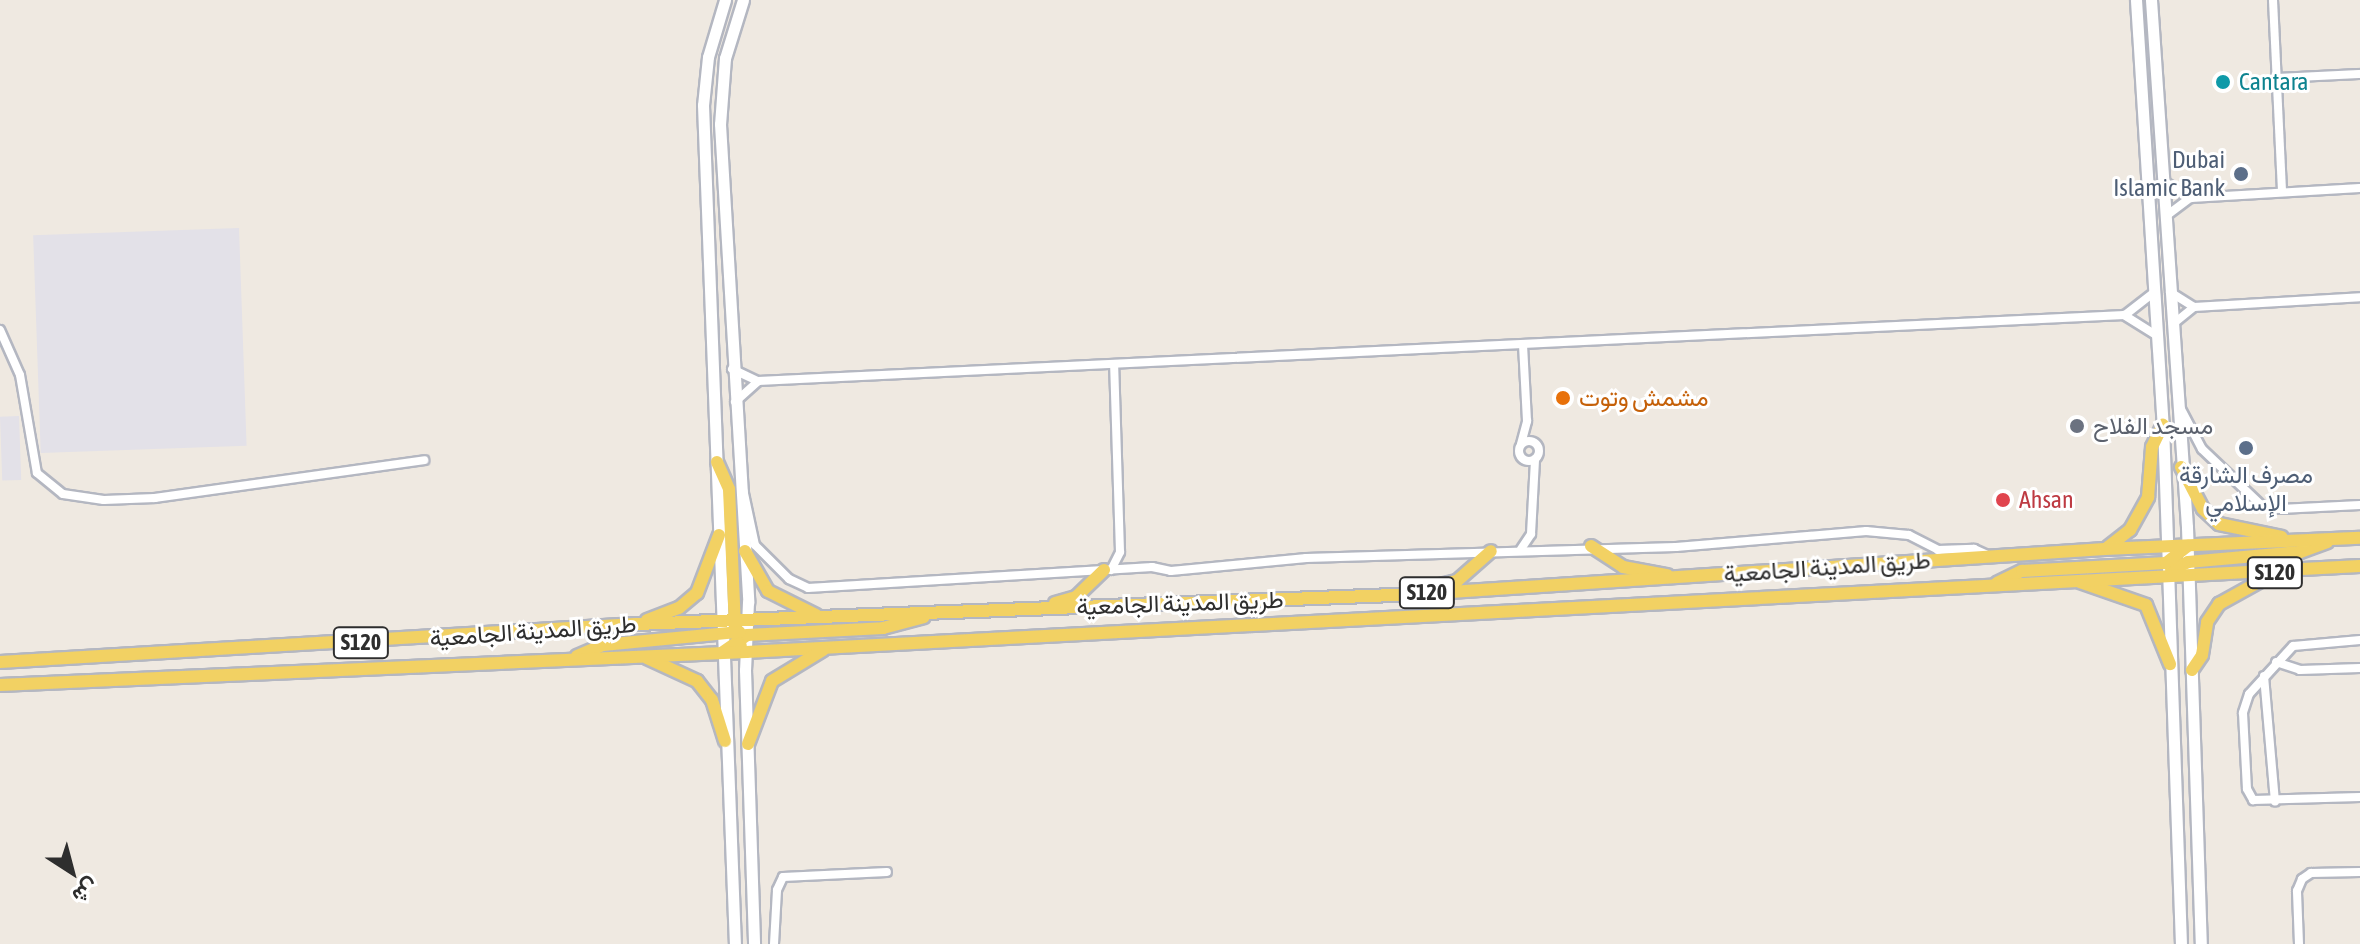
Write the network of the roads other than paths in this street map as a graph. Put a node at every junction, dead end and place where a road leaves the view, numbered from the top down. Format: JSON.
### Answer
{"nodes":[{"id":1,"x":725,"y":0,"type":"edge"},
{"id":2,"x":743,"y":0,"type":"edge"},
{"id":3,"x":2136,"y":0,"type":"edge"},
{"id":4,"x":2151,"y":0,"type":"edge"},
{"id":5,"x":2273,"y":0,"type":"edge"},
{"id":6,"x":2360,"y":74,"type":"edge"},
{"id":7,"x":2276,"y":78,"type":"junction"},
{"id":8,"x":2162,"y":179,"type":"junction"},
{"id":9,"x":2360,"y":188,"type":"edge"},
{"id":10,"x":2282,"y":192,"type":"junction"},
{"id":11,"x":2191,"y":198,"type":"junction"},
{"id":12,"x":2164,"y":219,"type":"junction"},
{"id":13,"x":2167,"y":289,"type":"junction"},
{"id":14,"x":2152,"y":294,"type":"junction"},
{"id":15,"x":2360,"y":297,"type":"edge"},
{"id":16,"x":2194,"y":307,"type":"junction"},
{"id":17,"x":2124,"y":315,"type":"junction"},
{"id":18,"x":2171,"y":327,"type":"junction"},
{"id":19,"x":0,"y":330,"type":"edge"},
{"id":20,"x":2155,"y":334,"type":"junction"},
{"id":21,"x":1523,"y":344,"type":"junction"},
{"id":22,"x":1114,"y":366,"type":"junction"},
{"id":23,"x":732,"y":368,"type":"junction"},
{"id":24,"x":758,"y":381,"type":"junction"},
{"id":25,"x":2176,"y":397,"type":"junction"},
{"id":26,"x":735,"y":402,"type":"junction"},
{"id":27,"x":1527,"y":421,"type":"junction"},
{"id":28,"x":2163,"y":424,"type":"junction"},
{"id":29,"x":1535,"y":443,"type":"junction"},
{"id":30,"x":1521,"y":444,"type":"junction"},
{"id":31,"x":1535,"y":459,"type":"junction"},
{"id":32,"x":424,"y":460,"type":"dead end"},
{"id":33,"x":1524,"y":460,"type":"junction"},
{"id":34,"x":717,"y":462,"type":"junction"},
{"id":35,"x":2181,"y":467,"type":"junction"},
{"id":36,"x":741,"y":482,"type":"junction"},
{"id":37,"x":1531,"y":485,"type":"junction"},
{"id":38,"x":2360,"y":505,"type":"edge"},
{"id":39,"x":1531,"y":525,"type":"junction"},
{"id":40,"x":719,"y":535,"type":"junction"},
{"id":41,"x":2360,"y":538,"type":"edge"},
{"id":42,"x":2330,"y":540,"type":"junction"},
{"id":43,"x":2288,"y":541,"type":"junction"},
{"id":44,"x":1120,"y":546,"type":"junction"},
{"id":45,"x":1591,"y":546,"type":"junction"},
{"id":46,"x":2188,"y":546,"type":"junction"},
{"id":47,"x":2166,"y":547,"type":"junction"},
{"id":48,"x":1546,"y":548,"type":"junction"},
{"id":49,"x":1521,"y":549,"type":"junction"},
{"id":50,"x":2105,"y":549,"type":"junction"},
{"id":51,"x":745,"y":551,"type":"junction"},
{"id":52,"x":1491,"y":551,"type":"junction"},
{"id":53,"x":1991,"y":557,"type":"junction"},
{"id":54,"x":2188,"y":562,"type":"junction"},
{"id":55,"x":2360,"y":566,"type":"edge"},
{"id":56,"x":1135,"y":569,"type":"junction"},
{"id":57,"x":1108,"y":570,"type":"junction"},
{"id":58,"x":2166,"y":570,"type":"junction"},
{"id":59,"x":2275,"y":573,"type":"junction"},
{"id":60,"x":2189,"y":576,"type":"junction"},
{"id":61,"x":1670,"y":577,"type":"junction"},
{"id":62,"x":2080,"y":582,"type":"junction"},
{"id":63,"x":1997,"y":584,"type":"junction"},
{"id":64,"x":1420,"y":594,"type":"junction"},
{"id":65,"x":1039,"y":609,"type":"junction"},
{"id":66,"x":931,"y":614,"type":"junction"},
{"id":67,"x":819,"y":616,"type":"junction"},
{"id":68,"x":636,"y":624,"type":"junction"},
{"id":69,"x":738,"y":629,"type":"junction"},
{"id":70,"x":723,"y":637,"type":"junction"},
{"id":71,"x":2360,"y":640,"type":"edge"},
{"id":72,"x":830,"y":647,"type":"junction"},
{"id":73,"x":723,"y":652,"type":"junction"},
{"id":74,"x":746,"y":652,"type":"junction"},
{"id":75,"x":640,"y":656,"type":"junction"},
{"id":76,"x":576,"y":657,"type":"junction"},
{"id":77,"x":0,"y":662,"type":"edge"},
{"id":78,"x":2276,"y":662,"type":"junction"},
{"id":79,"x":2170,"y":664,"type":"junction"},
{"id":80,"x":2360,"y":668,"type":"edge"},
{"id":81,"x":2192,"y":670,"type":"junction"},
{"id":82,"x":2264,"y":676,"type":"junction"},
{"id":83,"x":0,"y":685,"type":"edge"},
{"id":84,"x":725,"y":741,"type":"junction"},
{"id":85,"x":748,"y":744,"type":"junction"},
{"id":86,"x":2360,"y":797,"type":"edge"},
{"id":87,"x":2275,"y":802,"type":"junction"},
{"id":88,"x":887,"y":872,"type":"dead end"},
{"id":89,"x":2360,"y":872,"type":"edge"},
{"id":90,"x":735,"y":944,"type":"edge"},
{"id":91,"x":754,"y":944,"type":"edge"},
{"id":92,"x":774,"y":944,"type":"edge"},
{"id":93,"x":2181,"y":944,"type":"edge"},
{"id":94,"x":2201,"y":944,"type":"edge"},
{"id":95,"x":2299,"y":944,"type":"edge"}],
"edges":[{"from":1,"to":34,"type":"main road"},
{"from":2,"to":23,"type":"main road"},
{"from":3,"to":14,"type":"main road"},
{"from":4,"to":8,"type":"main road"},
{"from":5,"to":7,"type":"street"},
{"from":6,"to":7,"type":"street"},
{"from":7,"to":10,"type":"street"},
{"from":8,"to":11,"type":"street"},
{"from":8,"to":12,"type":"main road"},
{"from":9,"to":10,"type":"street"},
{"from":10,"to":11,"type":"street"},
{"from":11,"to":12,"type":"street"},
{"from":12,"to":13,"type":"main road"},
{"from":13,"to":16,"type":"street"},
{"from":13,"to":18,"type":"main road"},
{"from":14,"to":17,"type":"street"},
{"from":14,"to":20,"type":"main road"},
{"from":15,"to":16,"type":"street"},
{"from":16,"to":18,"type":"street"},
{"from":17,"to":20,"type":"street"},
{"from":17,"to":21,"type":"street"},
{"from":18,"to":25,"type":"main road"},
{"from":19,"to":32,"type":"street"},
{"from":20,"to":28,"type":"main road"},
{"from":21,"to":22,"type":"street"},
{"from":21,"to":27,"type":"street"},
{"from":22,"to":24,"type":"street"},
{"from":22,"to":44,"type":"street"},
{"from":23,"to":24,"type":"street"},
{"from":23,"to":26,"type":"main road"},
{"from":24,"to":26,"type":"street"},
{"from":25,"to":35,"type":"main road"},
{"from":25,"to":38,"type":"street"},
{"from":26,"to":36,"type":"main road"},
{"from":27,"to":29,"type":"street"},
{"from":27,"to":30,"type":"street"},
{"from":28,"to":47,"type":"main road"},
{"from":28,"to":50,"type":"main road"},
{"from":29,"to":30,"type":"street"},
{"from":29,"to":31,"type":"street"},
{"from":30,"to":33,"type":"street"},
{"from":31,"to":33,"type":"street"},
{"from":31,"to":37,"type":"street"},
{"from":33,"to":37,"type":"street"},
{"from":34,"to":40,"type":"main road"},
{"from":34,"to":69,"type":"main road"},
{"from":35,"to":43,"type":"main road"},
{"from":35,"to":46,"type":"main road"},
{"from":36,"to":51,"type":"main road"},
{"from":36,"to":57,"type":"street"},
{"from":37,"to":39,"type":"street"},
{"from":39,"to":48,"type":"street"},
{"from":39,"to":49,"type":"street"},
{"from":40,"to":68,"type":"main road"},
{"from":40,"to":69,"type":"main road"},
{"from":41,"to":42,"type":"main road","name":"طريق المدينة الجامعية","number":"S120"},
{"from":42,"to":43,"type":"main road","name":"طريق المدينة الجامعية","number":"S120"},
{"from":42,"to":54,"type":"main road"},
{"from":43,"to":46,"type":"main road","name":"طريق المدينة الجامعية"},
{"from":44,"to":56,"type":"street"},
{"from":44,"to":57,"type":"street"},
{"from":45,"to":48,"type":"street"},
{"from":45,"to":53,"type":"street"},
{"from":45,"to":61,"type":"main road"},
{"from":46,"to":47,"type":"main road","name":"طريق المدينة الجامعية"},
{"from":46,"to":54,"type":"main road"},
{"from":46,"to":58,"type":"main road"},
{"from":47,"to":50,"type":"main road","name":"طريق المدينة الجامعية"},
{"from":47,"to":58,"type":"main road"},
{"from":48,"to":49,"type":"street"},
{"from":49,"to":52,"type":"street"},
{"from":50,"to":53,"type":"main road","name":"طريق المدينة الجامعية","number":"S120"},
{"from":51,"to":67,"type":"main road"},
{"from":51,"to":69,"type":"main road"},
{"from":52,"to":56,"type":"street"},
{"from":52,"to":64,"type":"main road"},
{"from":53,"to":61,"type":"main road","name":"طريق المدينة الجامعية","number":"S120"},
{"from":54,"to":58,"type":"main road"},
{"from":54,"to":60,"type":"main road"},
{"from":55,"to":59,"type":"main road","name":"طريق المدينة الجامعية","number":"S120"},
{"from":56,"to":57,"type":"street"},
{"from":57,"to":65,"type":"main road"},
{"from":58,"to":60,"type":"main road","name":"طريق المدينة الجامعية","number":"S120"},
{"from":58,"to":62,"type":"main road","name":"طريق المدينة الجامعية","number":"S120"},
{"from":58,"to":63,"type":"main road"},
{"from":58,"to":79,"type":"main road"},
{"from":59,"to":60,"type":"main road","name":"طريق المدينة الجامعية","number":"S120"},
{"from":59,"to":81,"type":"main road"},
{"from":60,"to":81,"type":"main road"},
{"from":61,"to":64,"type":"main road","name":"طريق المدينة الجامعية","number":"S120"},
{"from":62,"to":63,"type":"main road","name":"طريق المدينة الجامعية","number":"S120"},
{"from":62,"to":79,"type":"main road"},
{"from":63,"to":72,"type":"main road","name":"طريق المدينة الجامعية","number":"S120"},
{"from":64,"to":65,"type":"main road","name":"طريق المدينة الجامعية","number":"S120"},
{"from":65,"to":66,"type":"main road","name":"طريق المدينة الجامعية","number":"S120"},
{"from":66,"to":67,"type":"main road","name":"طريق المدينة الجامعية","number":"S120"},
{"from":66,"to":69,"type":"main road"},
{"from":67,"to":69,"type":"main road","name":"طريق المدينة الجامعية","number":"S120"},
{"from":68,"to":69,"type":"main road","name":"طريق المدينة الجامعية","number":"S120"},
{"from":68,"to":77,"type":"main road","name":"طريق المدينة الجامعية","number":"S120"},
{"from":69,"to":70,"type":"main road"},
{"from":69,"to":73,"type":"main road"},
{"from":69,"to":74,"type":"main road"},
{"from":70,"to":73,"type":"main road"},
{"from":70,"to":76,"type":"main road"},
{"from":71,"to":78,"type":"street"},
{"from":72,"to":74,"type":"main road","name":"طريق المدينة الجامعية","number":"S120"},
{"from":72,"to":85,"type":"main road"},
{"from":73,"to":74,"type":"main road","name":"طريق المدينة الجامعية","number":"S120"},
{"from":73,"to":75,"type":"main road","name":"طريق المدينة الجامعية","number":"S120"},
{"from":73,"to":84,"type":"main road"},
{"from":74,"to":85,"type":"main road"},
{"from":75,"to":76,"type":"main road","name":"طريق المدينة الجامعية","number":"S120"},
{"from":75,"to":84,"type":"main road"},
{"from":76,"to":83,"type":"main road","name":"طريق المدينة الجامعية","number":"S120"},
{"from":78,"to":80,"type":"street"},
{"from":78,"to":82,"type":"street"},
{"from":79,"to":93,"type":"main road"},
{"from":81,"to":94,"type":"main road"},
{"from":82,"to":87,"type":"street"},
{"from":82,"to":87,"type":"street"},
{"from":84,"to":90,"type":"main road"},
{"from":85,"to":91,"type":"main road"},
{"from":86,"to":87,"type":"street"},
{"from":88,"to":92,"type":"street"},
{"from":89,"to":95,"type":"street"}]}
